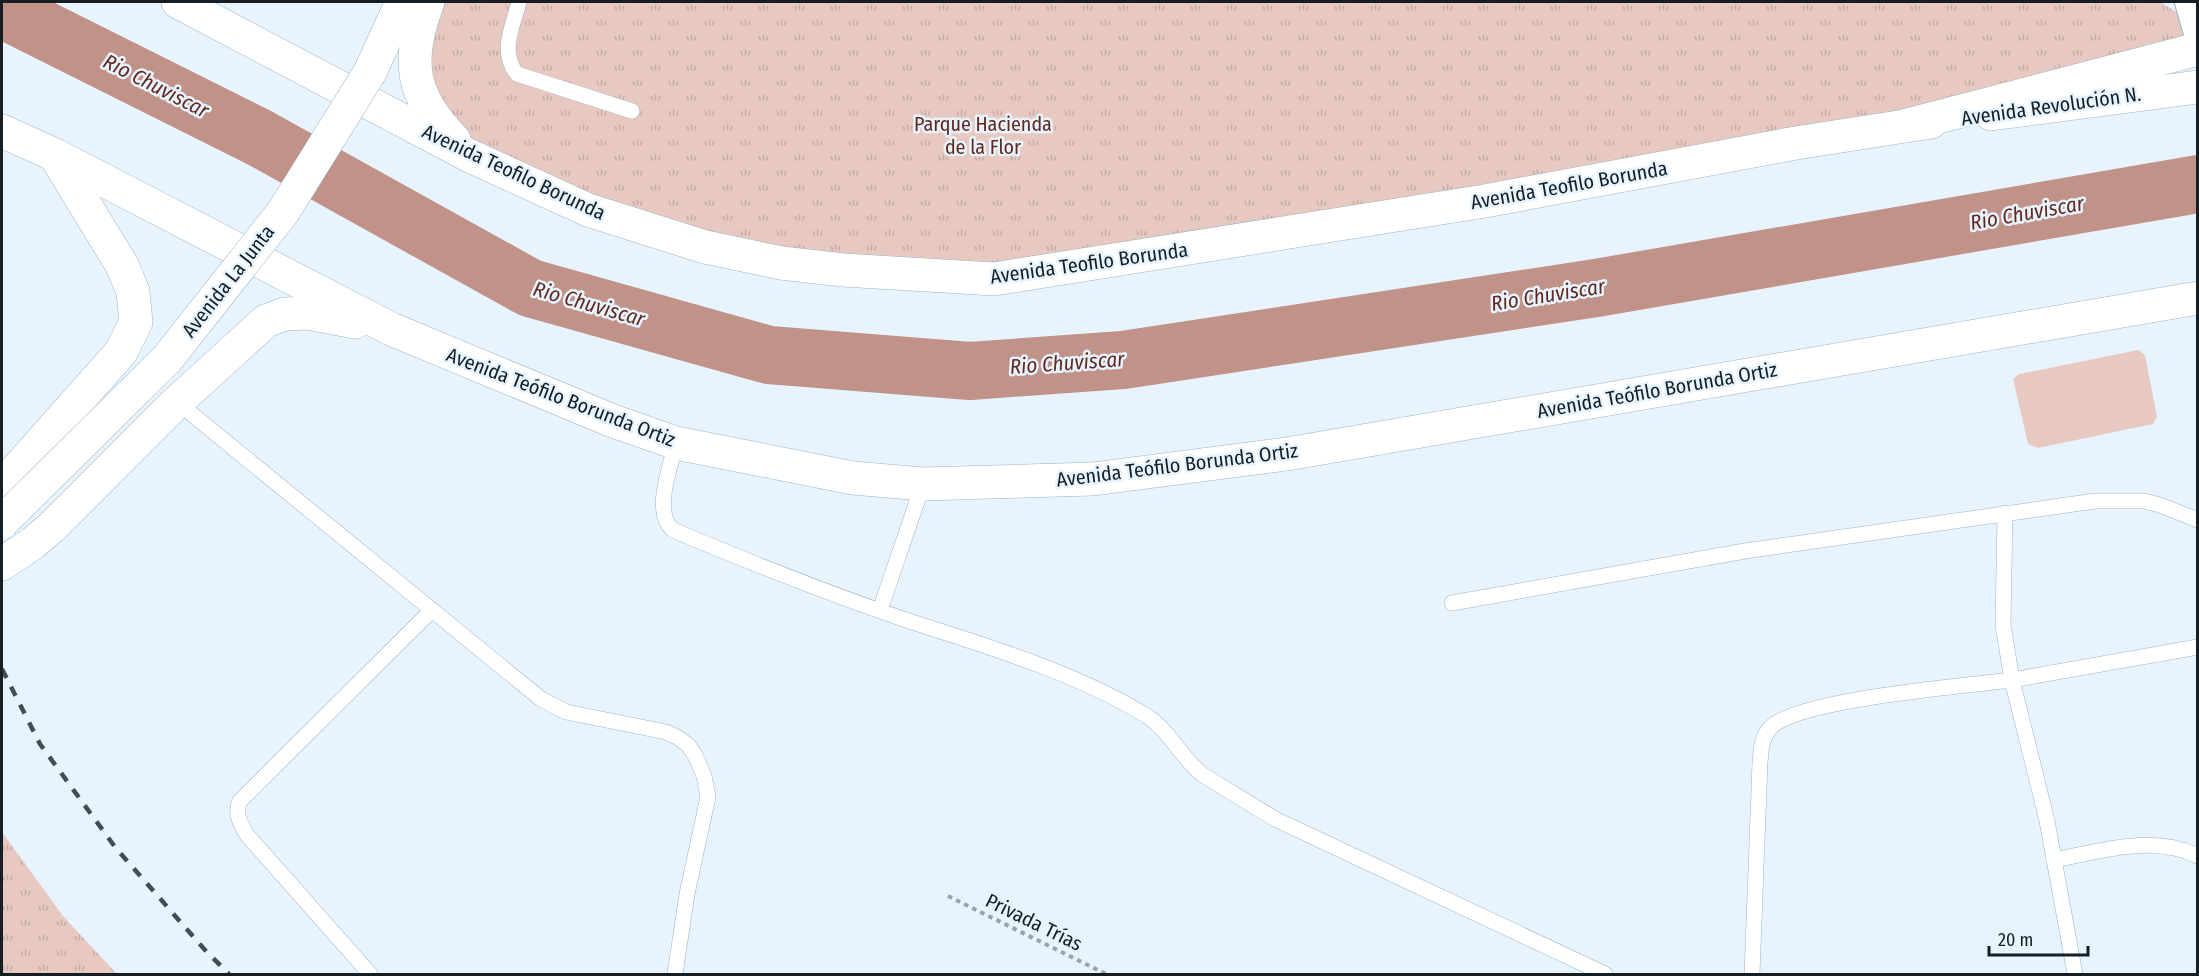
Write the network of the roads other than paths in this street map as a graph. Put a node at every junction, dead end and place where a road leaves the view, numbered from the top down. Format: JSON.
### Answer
{"nodes":[{"id":1,"x":178,"y":2,"type":"edge"},
{"id":2,"x":402,"y":2,"type":"edge"},
{"id":3,"x":428,"y":2,"type":"edge"},
{"id":4,"x":519,"y":2,"type":"edge"},
{"id":5,"x":2190,"y":2,"type":"edge"},
{"id":6,"x":2198,"y":30,"type":"edge"},
{"id":7,"x":2198,"y":49,"type":"edge"},
{"id":8,"x":2198,"y":87,"type":"edge"},
{"id":9,"x":632,"y":111,"type":"dead end"},
{"id":10,"x":1904,"y":126,"type":"junction"},
{"id":11,"x":4,"y":134,"type":"edge"},
{"id":12,"x":55,"y":155,"type":"junction"},
{"id":13,"x":468,"y":155,"type":"junction"},
{"id":14,"x":2198,"y":298,"type":"edge"},
{"id":15,"x":391,"y":329,"type":"junction"},
{"id":16,"x":177,"y":402,"type":"junction"},
{"id":17,"x":676,"y":443,"type":"junction"},
{"id":18,"x":923,"y":484,"type":"junction"},
{"id":19,"x":2,"y":486,"type":"edge"},
{"id":20,"x":2005,"y":513,"type":"junction"},
{"id":21,"x":2198,"y":520,"type":"edge"},
{"id":22,"x":2,"y":522,"type":"edge"},
{"id":23,"x":2,"y":564,"type":"edge"},
{"id":24,"x":1452,"y":603,"type":"dead end"},
{"id":25,"x":432,"y":610,"type":"junction"},
{"id":26,"x":880,"y":610,"type":"junction"},
{"id":27,"x":2198,"y":647,"type":"edge"},
{"id":28,"x":2012,"y":680,"type":"junction"},
{"id":29,"x":2198,"y":856,"type":"edge"},
{"id":30,"x":2054,"y":860,"type":"junction"},
{"id":31,"x":370,"y":975,"type":"edge"},
{"id":32,"x":675,"y":975,"type":"edge"},
{"id":33,"x":1605,"y":975,"type":"edge"},
{"id":34,"x":1752,"y":975,"type":"edge"},
{"id":35,"x":2075,"y":975,"type":"edge"}],
"edges":[{"from":1,"to":13,"type":"main road","name":"Avenida Teofilo Borunda"},
{"from":2,"to":22,"type":"main road","name":"Avenida La Junta","bridge":true},
{"from":3,"to":13,"type":"main road"},
{"from":4,"to":9,"type":"lane"},
{"from":5,"to":6,"type":"street"},
{"from":7,"to":10,"type":"main road"},
{"from":8,"to":10,"type":"main road","name":"Avenida Revolución N."},
{"from":10,"to":13,"type":"main road","name":"Avenida Teofilo Borunda"},
{"from":11,"to":12,"type":"main road","name":"Avenida Teófilo Borunda Ortiz"},
{"from":12,"to":15,"type":"main road","name":"Avenida Teófilo Borunda Ortiz"},
{"from":12,"to":19,"type":"main road"},
{"from":14,"to":18,"type":"main road","name":"Avenida Teófilo Borunda Ortiz"},
{"from":15,"to":16,"type":"main road"},
{"from":15,"to":17,"type":"main road","name":"Avenida Teófilo Borunda Ortiz"},
{"from":16,"to":23,"type":"main road"},
{"from":16,"to":25,"type":"lane"},
{"from":17,"to":18,"type":"main road","name":"Avenida Teófilo Borunda Ortiz"},
{"from":17,"to":26,"type":"lane"},
{"from":18,"to":26,"type":"lane"},
{"from":20,"to":21,"type":"lane"},
{"from":20,"to":24,"type":"lane"},
{"from":20,"to":28,"type":"lane"},
{"from":25,"to":31,"type":"lane"},
{"from":25,"to":32,"type":"lane"},
{"from":26,"to":33,"type":"lane"},
{"from":27,"to":28,"type":"lane"},
{"from":28,"to":30,"type":"lane"},
{"from":28,"to":34,"type":"lane"},
{"from":29,"to":30,"type":"lane"},
{"from":30,"to":35,"type":"lane"}]}
